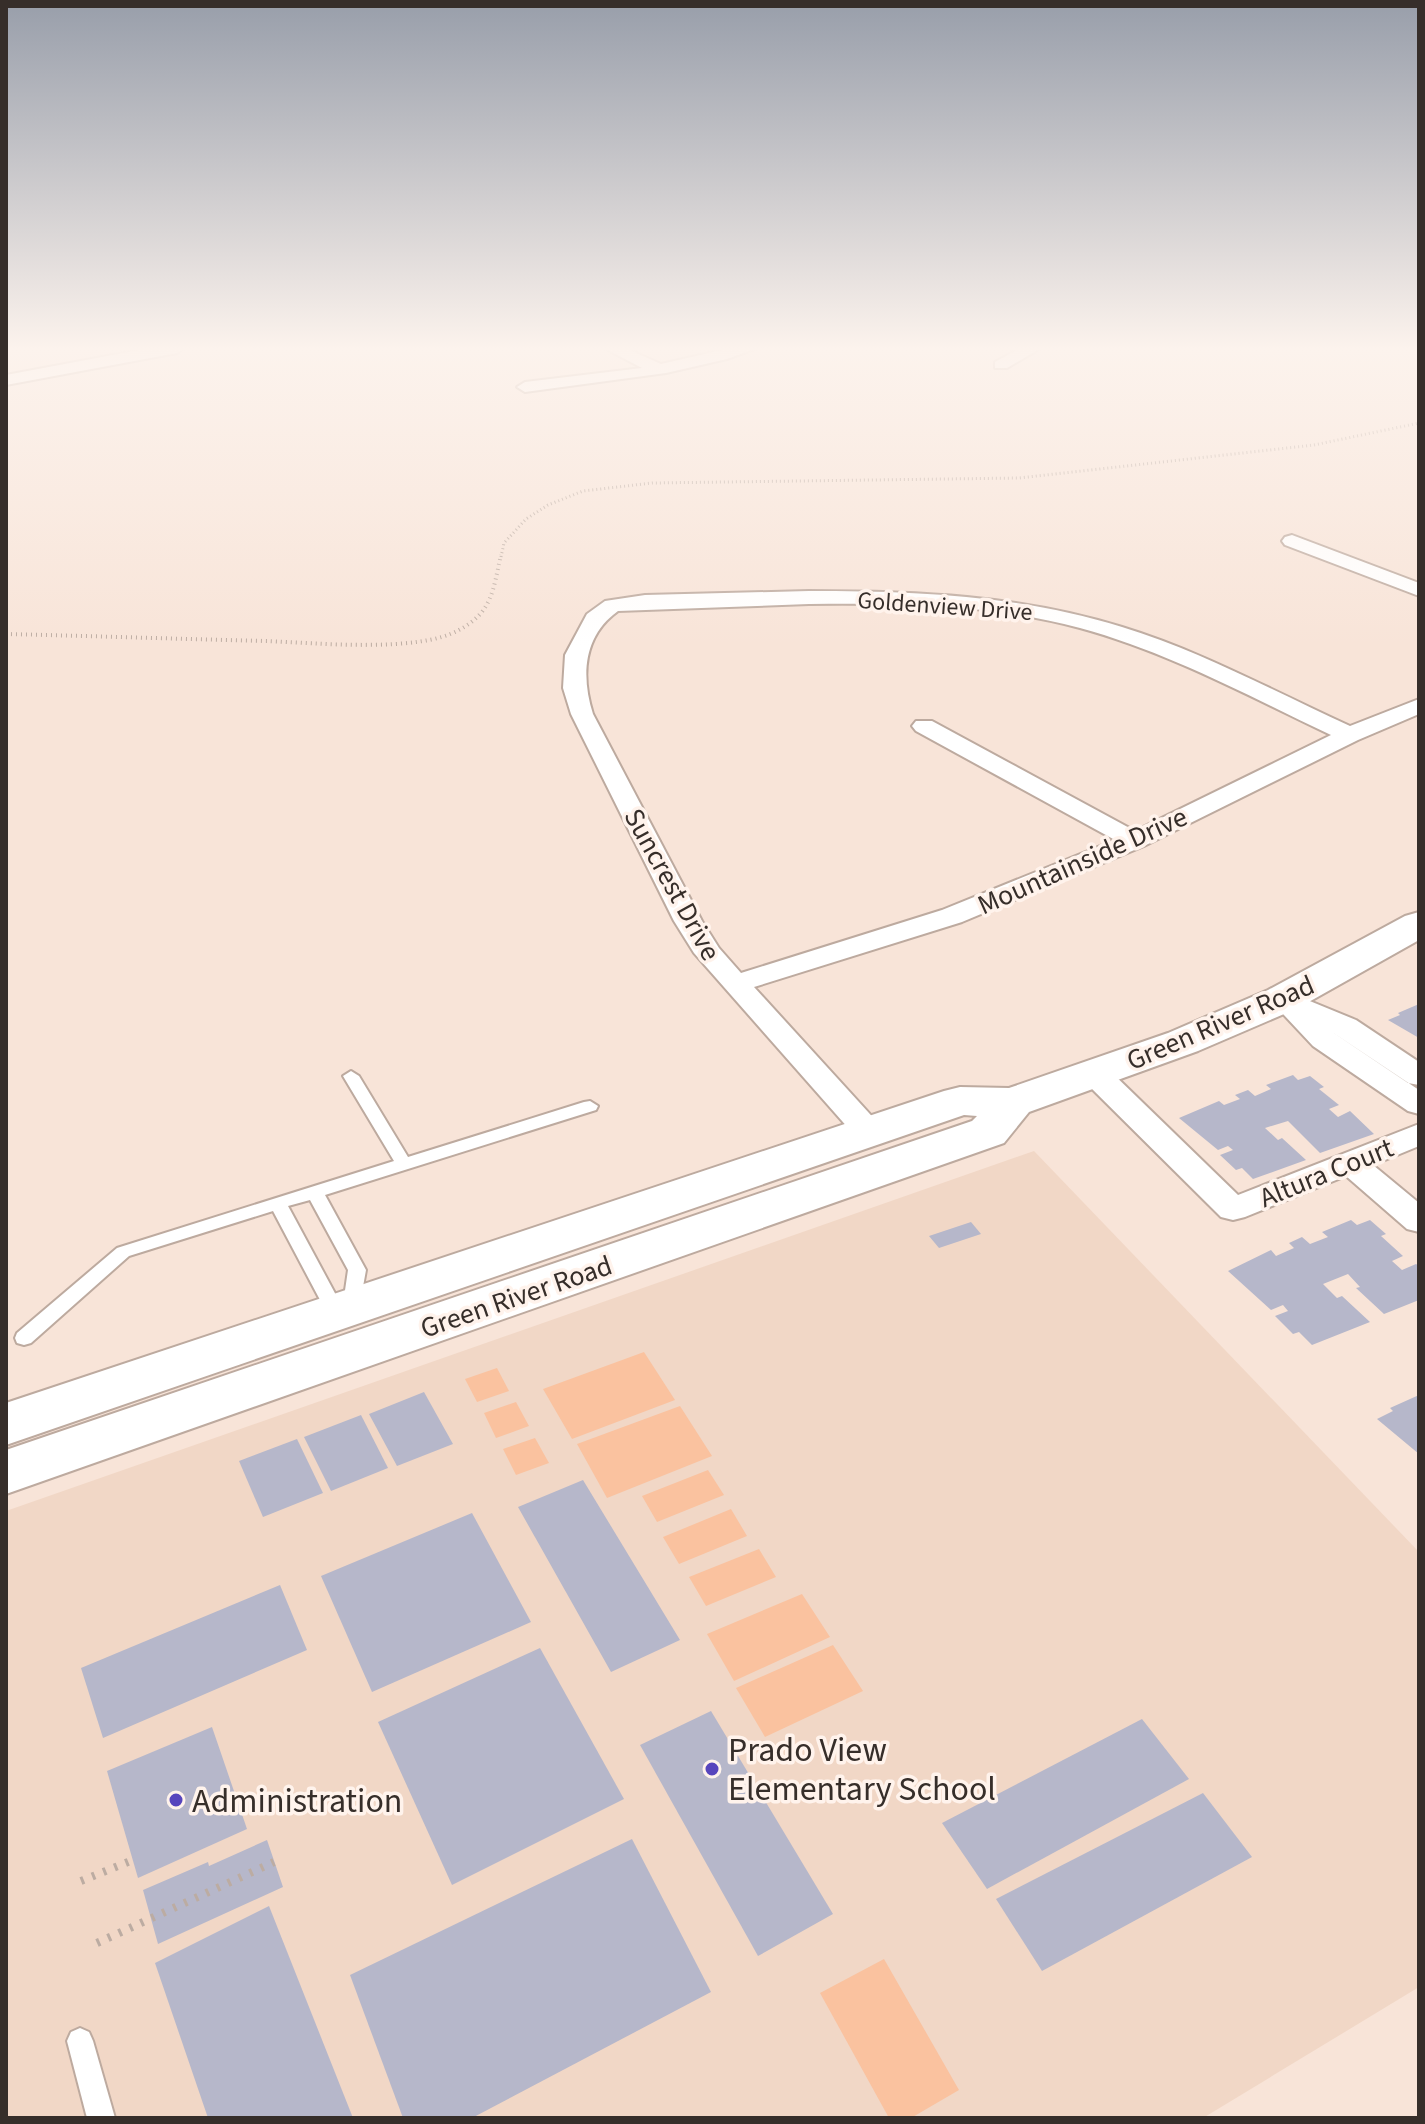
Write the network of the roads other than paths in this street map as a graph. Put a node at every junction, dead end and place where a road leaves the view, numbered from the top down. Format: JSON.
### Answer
{"nodes":[{"id":1,"x":1292,"y":541,"type":"dead end"},
{"id":2,"x":1419,"y":590,"type":"edge"},
{"id":3,"x":612,"y":605,"type":"joint"},
{"id":4,"x":1419,"y":706,"type":"edge"},
{"id":5,"x":924,"y":726,"type":"dead end"},
{"id":6,"x":1350,"y":735,"type":"junction"},
{"id":7,"x":1135,"y":841,"type":"junction"},
{"id":8,"x":1419,"y":924,"type":"edge"},
{"id":9,"x":734,"y":984,"type":"junction"},
{"id":10,"x":1283,"y":999,"type":"junction"},
{"id":11,"x":1095,"y":1074,"type":"junction"},
{"id":12,"x":351,"y":1076,"type":"dead end"},
{"id":13,"x":1419,"y":1076,"type":"edge"},
{"id":14,"x":1013,"y":1102,"type":"junction"},
{"id":15,"x":1419,"y":1104,"type":"edge"},
{"id":16,"x":590,"y":1106,"type":"dead end"},
{"id":17,"x":868,"y":1131,"type":"junction"},
{"id":18,"x":1419,"y":1134,"type":"edge"},
{"id":19,"x":1351,"y":1163,"type":"junction"},
{"id":20,"x":404,"y":1164,"type":"junction"},
{"id":21,"x":822,"y":1191,"type":"junction"},
{"id":22,"x":315,"y":1192,"type":"junction"},
{"id":23,"x":278,"y":1204,"type":"junction"},
{"id":24,"x":1419,"y":1221,"type":"edge"},
{"id":25,"x":344,"y":1307,"type":"junction"},
{"id":26,"x":24,"y":1338,"type":"dead end"},
{"id":27,"x":324,"y":1362,"type":"junction"},
{"id":28,"x":6,"y":1424,"type":"edge"},
{"id":29,"x":6,"y":1472,"type":"edge"},
{"id":30,"x":80,"y":2041,"type":"dead end"},
{"id":31,"x":101,"y":2118,"type":"edge"}],
"edges":[{"from":1,"to":2,"type":"street"},
{"from":3,"to":6,"type":"street","name":"Goldenview Drive"},
{"from":3,"to":9,"type":"street","name":"Suncrest Drive"},
{"from":4,"to":6,"type":"street","name":"Mountainside Drive"},
{"from":5,"to":7,"type":"street"},
{"from":6,"to":7,"type":"street","name":"Mountainside Drive"},
{"from":7,"to":9,"type":"street","name":"Mountainside Drive"},
{"from":8,"to":10,"type":"main road","name":"Green River Road"},
{"from":9,"to":17,"type":"street","name":"Suncrest Drive"},
{"from":10,"to":11,"type":"main road","name":"Green River Road"},
{"from":10,"to":13,"type":"street"},
{"from":10,"to":15,"type":"street"},
{"from":11,"to":14,"type":"main road","name":"Green River Road"},
{"from":11,"to":19,"type":"street","name":"Altura Court"},
{"from":12,"to":20,"type":"lane"},
{"from":14,"to":17,"type":"main road","name":"Green River Road"},
{"from":14,"to":21,"type":"main road","name":"Green River Road"},
{"from":16,"to":20,"type":"lane"},
{"from":17,"to":21,"type":"main road"},
{"from":17,"to":25,"type":"main road","name":"Green River Road"},
{"from":18,"to":19,"type":"street","name":"Altura Court"},
{"from":19,"to":24,"type":"street"},
{"from":20,"to":22,"type":"lane"},
{"from":21,"to":27,"type":"main road","name":"Green River Road"},
{"from":22,"to":23,"type":"lane"},
{"from":22,"to":25,"type":"lane"},
{"from":23,"to":25,"type":"lane"},
{"from":23,"to":26,"type":"lane"},
{"from":25,"to":27,"type":"main road"},
{"from":25,"to":28,"type":"main road","name":"Green River Road"},
{"from":27,"to":29,"type":"main road","name":"Green River Road"},
{"from":30,"to":31,"type":"lane"}]}
